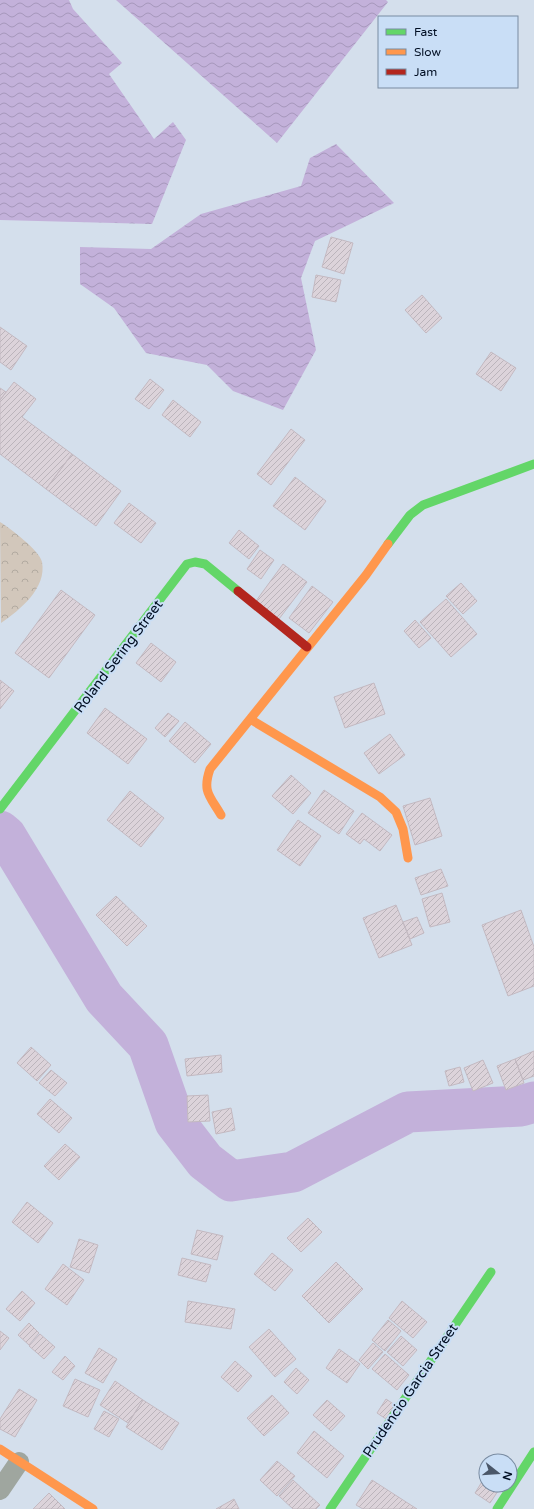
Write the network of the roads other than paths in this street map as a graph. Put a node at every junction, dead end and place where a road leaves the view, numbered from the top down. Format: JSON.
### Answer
{"nodes":[{"id":1,"x":534,"y":464,"type":"edge"},
{"id":2,"x":307,"y":646,"type":"junction"},
{"id":3,"x":250,"y":719,"type":"junction"},
{"id":4,"x":3,"y":806,"type":"edge"},
{"id":5,"x":221,"y":815,"type":"dead end"},
{"id":6,"x":408,"y":858,"type":"dead end"},
{"id":7,"x":490,"y":1272,"type":"dead end"},
{"id":8,"x":0,"y":1449,"type":"edge"},
{"id":9,"x":534,"y":1452,"type":"edge"},
{"id":10,"x":19,"y":1462,"type":"junction"},
{"id":11,"x":0,"y":1490,"type":"edge"},
{"id":12,"x":93,"y":1509,"type":"edge"},
{"id":13,"x":330,"y":1509,"type":"edge"},
{"id":14,"x":497,"y":1509,"type":"edge"}],
"edges":[{"from":1,"to":2,"type":"street"},
{"from":2,"to":3,"type":"street"},
{"from":2,"to":4,"type":"street","name":"Roland Sering Street"},
{"from":3,"to":5,"type":"street"},
{"from":3,"to":6,"type":"street"},
{"from":7,"to":13,"type":"street","name":"Prudencio Garcia Street"},
{"from":8,"to":10,"type":"street"},
{"from":9,"to":14,"type":"street"},
{"from":10,"to":11,"type":"street"},
{"from":10,"to":12,"type":"street"}]}
